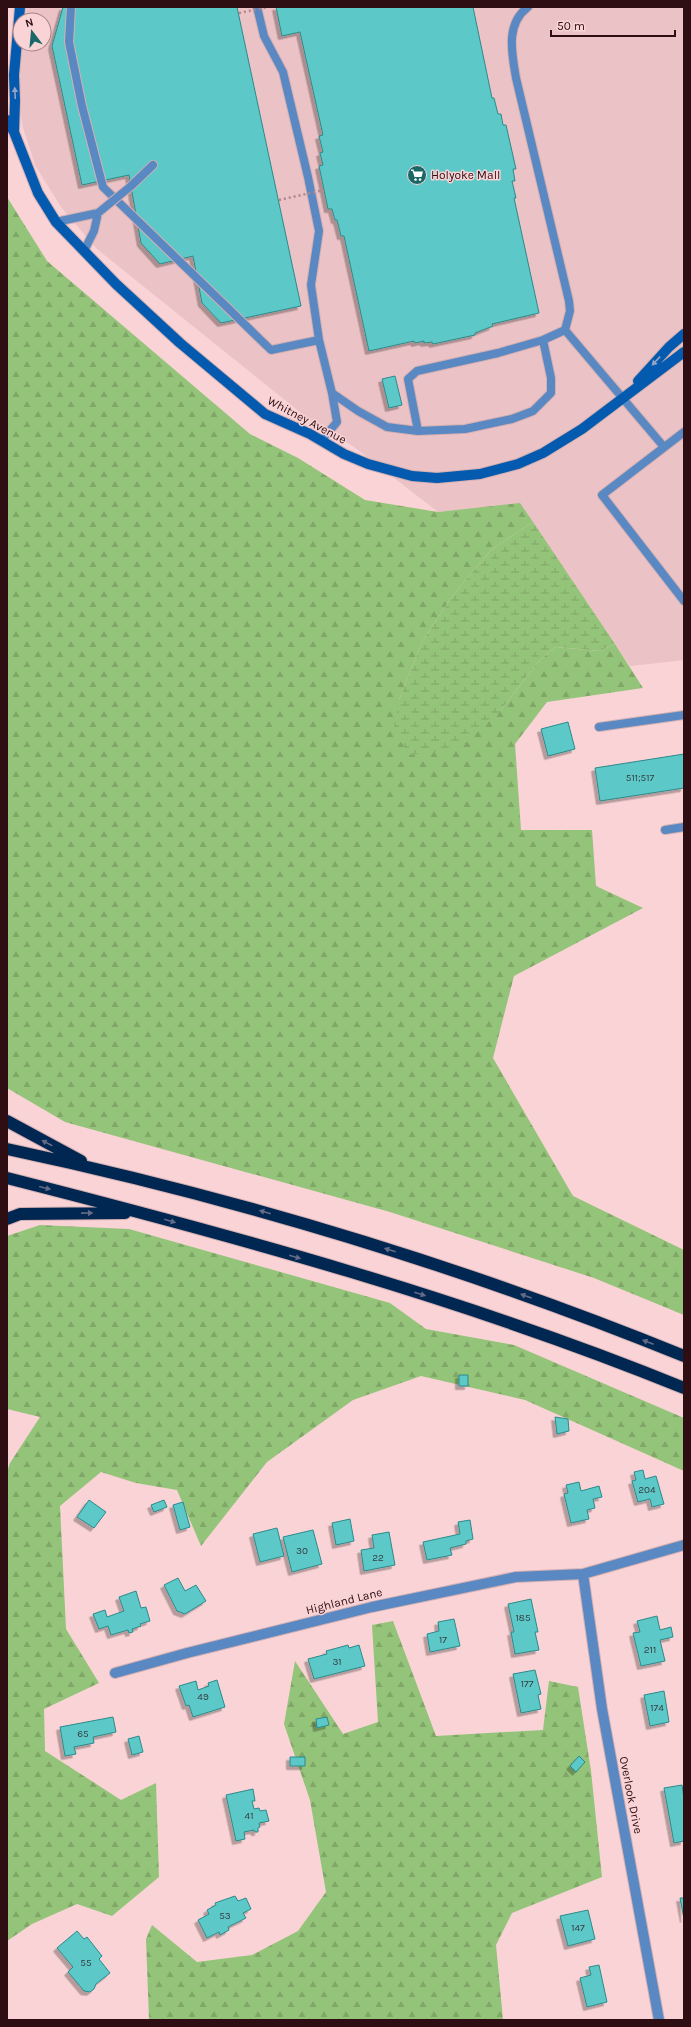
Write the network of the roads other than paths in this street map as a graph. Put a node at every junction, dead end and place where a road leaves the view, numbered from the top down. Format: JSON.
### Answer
{"nodes":[{"id":1,"x":20,"y":7,"type":"edge"},
{"id":2,"x":71,"y":7,"type":"edge"},
{"id":3,"x":257,"y":7,"type":"edge"},
{"id":4,"x":528,"y":7,"type":"edge"},
{"id":5,"x":7,"y":120,"type":"edge"},
{"id":6,"x":14,"y":132,"type":"junction"},
{"id":7,"x":152,"y":166,"type":"dead end"},
{"id":8,"x":98,"y":213,"type":"junction"},
{"id":9,"x":56,"y":222,"type":"junction"},
{"id":10,"x":84,"y":251,"type":"junction"},
{"id":11,"x":565,"y":330,"type":"junction"},
{"id":12,"x":684,"y":334,"type":"edge"},
{"id":13,"x":319,"y":340,"type":"junction"},
{"id":14,"x":543,"y":340,"type":"junction"},
{"id":15,"x":684,"y":352,"type":"edge"},
{"id":16,"x":332,"y":393,"type":"junction"},
{"id":17,"x":622,"y":397,"type":"junction"},
{"id":18,"x":418,"y":431,"type":"junction"},
{"id":19,"x":684,"y":432,"type":"edge"},
{"id":20,"x":321,"y":441,"type":"junction"},
{"id":21,"x":664,"y":447,"type":"junction"},
{"id":22,"x":684,"y":601,"type":"edge"},
{"id":23,"x":684,"y":715,"type":"edge"},
{"id":24,"x":599,"y":727,"type":"dead end"},
{"id":25,"x":684,"y":827,"type":"edge"},
{"id":26,"x":665,"y":830,"type":"dead end"},
{"id":27,"x":7,"y":1121,"type":"edge"},
{"id":28,"x":7,"y":1149,"type":"edge"},
{"id":29,"x":94,"y":1168,"type":"junction"},
{"id":30,"x":7,"y":1178,"type":"edge"},
{"id":31,"x":140,"y":1213,"type":"junction"},
{"id":32,"x":7,"y":1219,"type":"edge"},
{"id":33,"x":684,"y":1356,"type":"edge"},
{"id":34,"x":684,"y":1388,"type":"edge"},
{"id":35,"x":684,"y":1546,"type":"edge"},
{"id":36,"x":583,"y":1574,"type":"junction"},
{"id":37,"x":115,"y":1674,"type":"dead end"},
{"id":38,"x":660,"y":2020,"type":"edge"}],
"edges":[{"from":6,"to":1,"type":"main road","name":"Whitney Avenue","one_way":true},
{"from":2,"to":13,"type":"lane"},
{"from":3,"to":13,"type":"lane"},
{"from":4,"to":11,"type":"lane"},
{"from":5,"to":6,"type":"main road","name":"Whitney Avenue"},
{"from":6,"to":9,"type":"main road","name":"Whitney Avenue"},
{"from":7,"to":8,"type":"lane","bridge":true},
{"from":8,"to":9,"type":"lane"},
{"from":8,"to":10,"type":"lane"},
{"from":9,"to":10,"type":"main road","name":"Whitney Avenue"},
{"from":10,"to":20,"type":"main road","name":"Whitney Avenue"},
{"from":11,"to":14,"type":"lane"},
{"from":11,"to":17,"type":"lane"},
{"from":12,"to":17,"type":"main road","name":"Whitney Avenue","one_way":true},
{"from":13,"to":16,"type":"lane"},
{"from":14,"to":18,"type":"lane"},
{"from":14,"to":18,"type":"lane"},
{"from":15,"to":17,"type":"main road","name":"Whitney Avenue"},
{"from":16,"to":18,"type":"lane"},
{"from":16,"to":20,"type":"lane"},
{"from":17,"to":20,"type":"main road","name":"Whitney Avenue"},
{"from":17,"to":21,"type":"lane"},
{"from":19,"to":21,"type":"lane"},
{"from":21,"to":22,"type":"lane"},
{"from":23,"to":24,"type":"lane"},
{"from":25,"to":26,"type":"lane"},
{"from":29,"to":27,"type":"highway","one_way":true},
{"from":28,"to":29,"type":"highway"},
{"from":33,"to":29,"type":"highway","one_way":true},
{"from":30,"to":31,"type":"highway","one_way":true},
{"from":32,"to":31,"type":"highway","one_way":true},
{"from":31,"to":34,"type":"highway","one_way":true},
{"from":35,"to":36,"type":"street","name":"Highland Lane"},
{"from":36,"to":37,"type":"street","name":"Highland Lane"},
{"from":36,"to":38,"type":"street","name":"Overlook Drive"}]}
